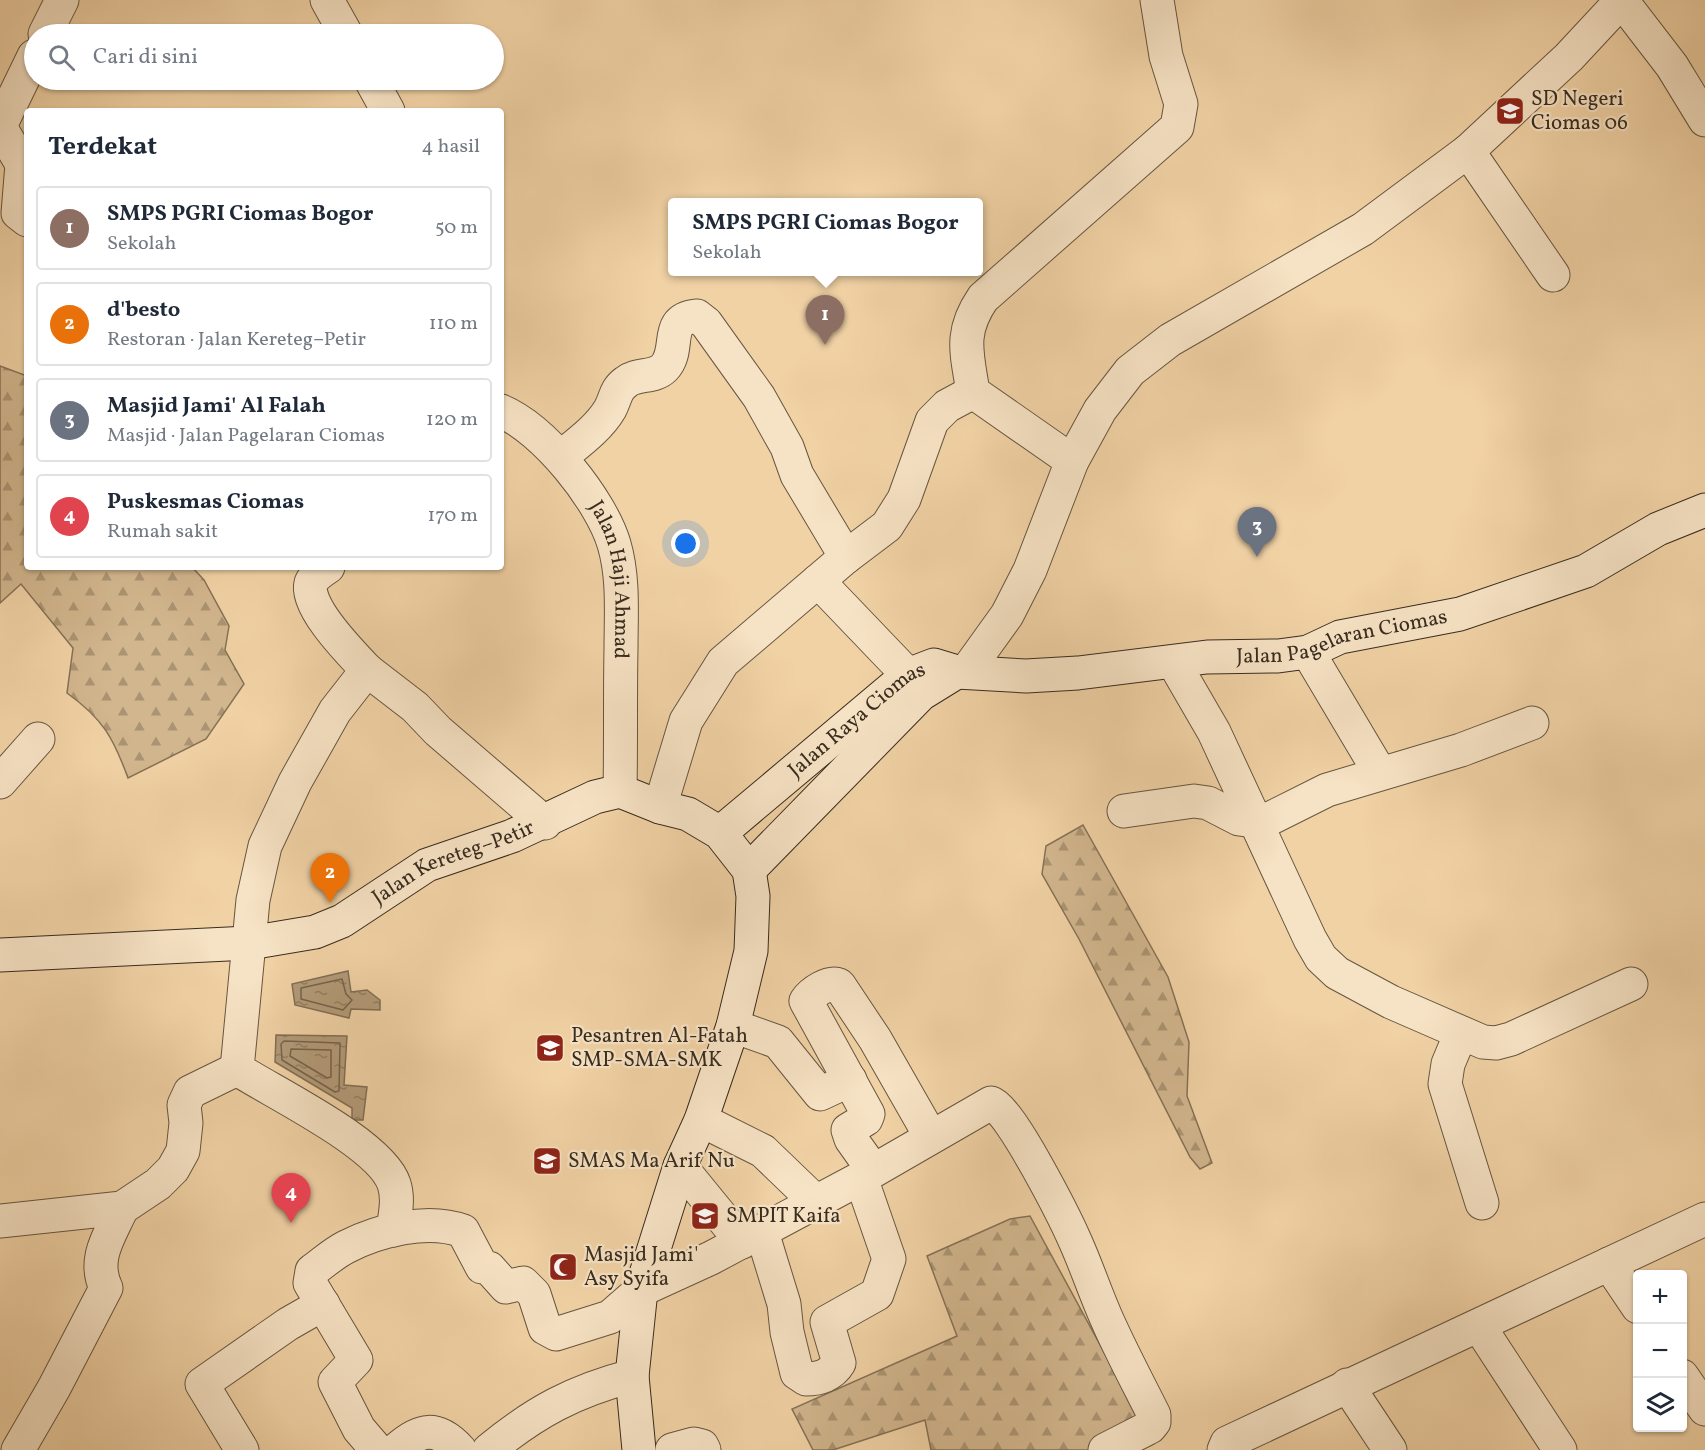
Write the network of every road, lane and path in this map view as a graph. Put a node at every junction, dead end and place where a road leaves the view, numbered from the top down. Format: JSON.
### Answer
{"nodes":[{"id":1,"x":62,"y":0,"type":"edge"},
{"id":2,"x":327,"y":0,"type":"edge"},
{"id":3,"x":1157,"y":0,"type":"edge"},
{"id":4,"x":1622,"y":0,"type":"edge"},
{"id":5,"x":50,"y":24,"type":"edge"},
{"id":6,"x":340,"y":24,"type":"edge"},
{"id":7,"x":24,"y":77,"type":"edge"},
{"id":8,"x":376,"y":90,"type":"edge"},
{"id":9,"x":386,"y":108,"type":"edge"},
{"id":10,"x":1705,"y":120,"type":"edge"},
{"id":11,"x":0,"y":127,"type":"edge"},
{"id":12,"x":1468,"y":151,"type":"junction"},
{"id":13,"x":15,"y":214,"type":"edge"},
{"id":14,"x":1553,"y":275,"type":"dead end"},
{"id":15,"x":973,"y":392,"type":"junction"},
{"id":16,"x":505,"y":419,"type":"edge"},
{"id":17,"x":561,"y":457,"type":"junction"},
{"id":18,"x":1072,"y":461,"type":"junction"},
{"id":19,"x":1705,"y":510,"type":"edge"},
{"id":20,"x":846,"y":557,"type":"junction"},
{"id":21,"x":324,"y":570,"type":"edge"},
{"id":22,"x":818,"y":581,"type":"junction"},
{"id":23,"x":1308,"y":652,"type":"junction"},
{"id":24,"x":1174,"y":663,"type":"junction"},
{"id":25,"x":367,"y":670,"type":"junction"},
{"id":26,"x":961,"y":672,"type":"junction"},
{"id":27,"x":908,"y":675,"type":"junction"},
{"id":28,"x":1532,"y":723,"type":"dead end"},
{"id":29,"x":38,"y":739,"type":"dead end"},
{"id":30,"x":1380,"y":773,"type":"junction"},
{"id":31,"x":0,"y":782,"type":"edge"},
{"id":32,"x":620,"y":790,"type":"junction"},
{"id":33,"x":660,"y":807,"type":"junction"},
{"id":34,"x":1124,"y":811,"type":"dead end"},
{"id":35,"x":1254,"y":821,"type":"junction"},
{"id":36,"x":545,"y":823,"type":"junction"},
{"id":37,"x":720,"y":833,"type":"junction"},
{"id":38,"x":750,"y":870,"type":"junction"},
{"id":39,"x":249,"y":943,"type":"junction"},
{"id":40,"x":0,"y":955,"type":"edge"},
{"id":41,"x":1631,"y":984,"type":"dead end"},
{"id":42,"x":733,"y":1026,"type":"junction"},
{"id":43,"x":1461,"y":1033,"type":"junction"},
{"id":44,"x":237,"y":1069,"type":"junction"},
{"id":45,"x":850,"y":1080,"type":"junction"},
{"id":46,"x":701,"y":1120,"type":"junction"},
{"id":47,"x":931,"y":1137,"type":"junction"},
{"id":48,"x":680,"y":1166,"type":"junction"},
{"id":49,"x":867,"y":1174,"type":"junction"},
{"id":50,"x":815,"y":1201,"type":"junction"},
{"id":51,"x":1482,"y":1203,"type":"dead end"},
{"id":52,"x":122,"y":1208,"type":"junction"},
{"id":53,"x":1705,"y":1218,"type":"edge"},
{"id":54,"x":0,"y":1221,"type":"edge"},
{"id":55,"x":393,"y":1230,"type":"junction"},
{"id":56,"x":750,"y":1237,"type":"junction"},
{"id":57,"x":1609,"y":1264,"type":"junction"},
{"id":58,"x":640,"y":1290,"type":"junction"},
{"id":59,"x":1633,"y":1300,"type":"edge"},
{"id":60,"x":323,"y":1304,"type":"junction"},
{"id":61,"x":1479,"y":1326,"type":"junction"},
{"id":62,"x":632,"y":1376,"type":"junction"},
{"id":63,"x":1684,"y":1378,"type":"edge"},
{"id":64,"x":1347,"y":1385,"type":"junction"},
{"id":65,"x":1705,"y":1410,"type":"edge"},
{"id":66,"x":18,"y":1450,"type":"edge"},
{"id":67,"x":242,"y":1450,"type":"edge"},
{"id":68,"x":377,"y":1450,"type":"edge"},
{"id":69,"x":396,"y":1450,"type":"edge"},
{"id":70,"x":460,"y":1450,"type":"edge"},
{"id":71,"x":489,"y":1450,"type":"edge"},
{"id":72,"x":639,"y":1450,"type":"edge"},
{"id":73,"x":672,"y":1450,"type":"edge"},
{"id":74,"x":704,"y":1450,"type":"edge"},
{"id":75,"x":1105,"y":1450,"type":"edge"},
{"id":76,"x":1224,"y":1450,"type":"edge"},
{"id":77,"x":1390,"y":1450,"type":"edge"},
{"id":78,"x":1560,"y":1450,"type":"edge"}],
"edges":[{"from":1,"to":5,"type":"street"},
{"from":2,"to":6,"type":"street"},
{"from":3,"to":15,"type":"street"},
{"from":4,"to":10,"type":"street"},
{"from":4,"to":12,"type":"street"},
{"from":7,"to":11,"type":"street"},
{"from":8,"to":9,"type":"street"},
{"from":11,"to":13,"type":"street"},
{"from":12,"to":14,"type":"street"},
{"from":12,"to":18,"type":"street"},
{"from":15,"to":18,"type":"street"},
{"from":15,"to":20,"type":"street"},
{"from":16,"to":17,"type":"street","name":"Jalan Haji Ahmad"},
{"from":17,"to":20,"type":"street"},
{"from":17,"to":32,"type":"street","name":"Jalan Haji Ahmad"},
{"from":18,"to":26,"type":"street"},
{"from":19,"to":23,"type":"street","name":"Jalan Pagelaran Ciomas"},
{"from":20,"to":22,"type":"street"},
{"from":21,"to":25,"type":"street"},
{"from":22,"to":27,"type":"street"},
{"from":22,"to":33,"type":"street"},
{"from":23,"to":24,"type":"street","name":"Jalan Pagelaran Ciomas"},
{"from":23,"to":30,"type":"street"},
{"from":24,"to":26,"type":"street","name":"Jalan Pagelaran Ciomas"},
{"from":24,"to":35,"type":"street"},
{"from":25,"to":36,"type":"street"},
{"from":25,"to":39,"type":"street"},
{"from":26,"to":27,"type":"street","name":"Jalan Raya Ciomas"},
{"from":26,"to":38,"type":"street","name":"Jalan Raya Ciomas"},
{"from":27,"to":37,"type":"street","name":"Jalan Raya Ciomas"},
{"from":28,"to":30,"type":"street"},
{"from":29,"to":31,"type":"street"},
{"from":30,"to":35,"type":"street"},
{"from":32,"to":33,"type":"street"},
{"from":32,"to":36,"type":"street","name":"Jalan Kereteg–Petir"},
{"from":33,"to":37,"type":"street"},
{"from":34,"to":35,"type":"street"},
{"from":35,"to":43,"type":"street"},
{"from":36,"to":39,"type":"street","name":"Jalan Kereteg–Petir"},
{"from":37,"to":38,"type":"street"},
{"from":38,"to":42,"type":"street"},
{"from":39,"to":40,"type":"street","name":"Jalan Kereteg–Petir"},
{"from":39,"to":44,"type":"street"},
{"from":41,"to":43,"type":"street"},
{"from":42,"to":45,"type":"street"},
{"from":42,"to":46,"type":"street"},
{"from":43,"to":51,"type":"street"},
{"from":44,"to":52,"type":"street"},
{"from":44,"to":55,"type":"street"},
{"from":45,"to":47,"type":"street"},
{"from":45,"to":49,"type":"street"},
{"from":46,"to":48,"type":"street"},
{"from":46,"to":50,"type":"street"},
{"from":47,"to":49,"type":"street"},
{"from":47,"to":75,"type":"street"},
{"from":48,"to":56,"type":"street"},
{"from":48,"to":58,"type":"street"},
{"from":49,"to":50,"type":"street"},
{"from":49,"to":56,"type":"street"},
{"from":50,"to":56,"type":"street"},
{"from":52,"to":54,"type":"street"},
{"from":52,"to":66,"type":"street"},
{"from":53,"to":57,"type":"street"},
{"from":55,"to":58,"type":"street"},
{"from":55,"to":60,"type":"street"},
{"from":56,"to":58,"type":"street"},
{"from":57,"to":59,"type":"street"},
{"from":57,"to":61,"type":"street"},
{"from":58,"to":62,"type":"street"},
{"from":60,"to":67,"type":"street"},
{"from":60,"to":68,"type":"street"},
{"from":61,"to":64,"type":"street"},
{"from":61,"to":78,"type":"street"},
{"from":62,"to":71,"type":"street"},
{"from":62,"to":72,"type":"street"},
{"from":63,"to":65,"type":"street"},
{"from":64,"to":76,"type":"street"},
{"from":64,"to":77,"type":"street"},
{"from":69,"to":70,"type":"street"},
{"from":73,"to":74,"type":"street"}]}
